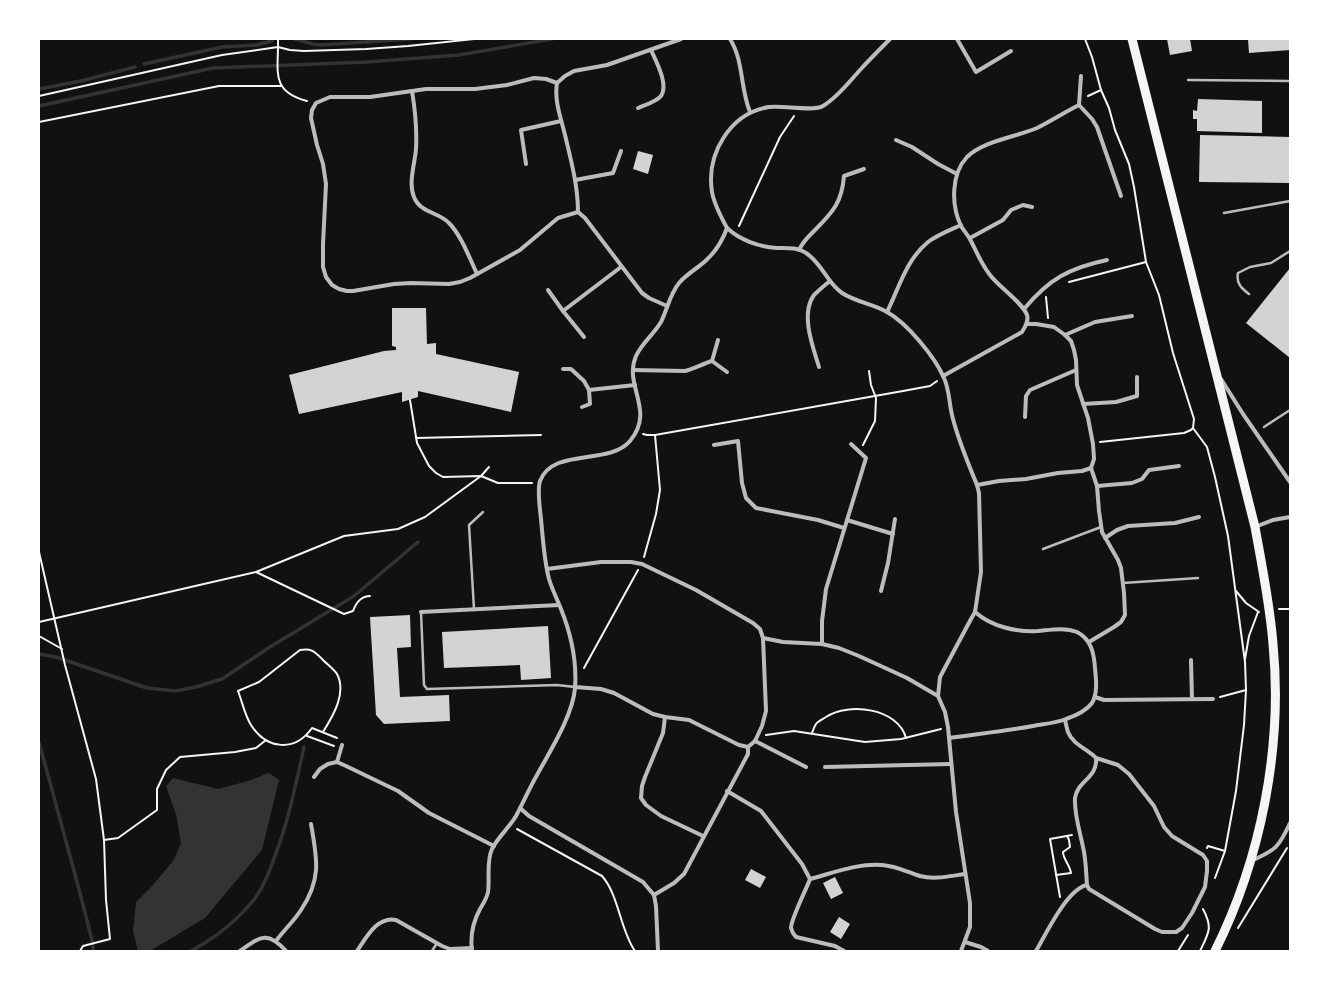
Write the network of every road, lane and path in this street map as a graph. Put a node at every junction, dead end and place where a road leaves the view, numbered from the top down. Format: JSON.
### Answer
{"nodes":[{"id":1,"x":278,"y":39,"type":"edge"},
{"id":2,"x":474,"y":39,"type":"edge"},
{"id":3,"x":681,"y":39,"type":"edge"},
{"id":4,"x":730,"y":39,"type":"edge"},
{"id":5,"x":890,"y":39,"type":"edge"},
{"id":6,"x":957,"y":39,"type":"edge"},
{"id":7,"x":1085,"y":39,"type":"edge"},
{"id":8,"x":1132,"y":39,"type":"edge"},
{"id":9,"x":278,"y":47,"type":"junction"},
{"id":10,"x":652,"y":50,"type":"junction"},
{"id":11,"x":1011,"y":50,"type":"dead end"},
{"id":12,"x":1081,"y":76,"type":"dead end"},
{"id":13,"x":1188,"y":80,"type":"dead end"},
{"id":14,"x":1290,"y":81,"type":"edge"},
{"id":15,"x":558,"y":83,"type":"junction"},
{"id":16,"x":282,"y":86,"type":"junction"},
{"id":17,"x":412,"y":91,"type":"junction"},
{"id":18,"x":39,"y":96,"type":"edge"},
{"id":19,"x":316,"y":104,"type":"junction"},
{"id":20,"x":1079,"y":104,"type":"junction"},
{"id":21,"x":638,"y":108,"type":"dead end"},
{"id":22,"x":799,"y":108,"type":"junction"},
{"id":23,"x":750,"y":112,"type":"junction"},
{"id":24,"x":561,"y":121,"type":"junction"},
{"id":25,"x":39,"y":122,"type":"edge"},
{"id":26,"x":896,"y":140,"type":"dead end"},
{"id":27,"x":621,"y":151,"type":"dead end"},
{"id":28,"x":526,"y":164,"type":"dead end"},
{"id":29,"x":864,"y":169,"type":"dead end"},
{"id":30,"x":957,"y":174,"type":"junction"},
{"id":31,"x":575,"y":180,"type":"junction"},
{"id":32,"x":1121,"y":196,"type":"dead end"},
{"id":33,"x":1290,"y":201,"type":"edge"},
{"id":34,"x":1032,"y":207,"type":"dead end"},
{"id":35,"x":578,"y":212,"type":"junction"},
{"id":36,"x":1224,"y":213,"type":"dead end"},
{"id":37,"x":961,"y":225,"type":"junction"},
{"id":38,"x":727,"y":228,"type":"junction"},
{"id":39,"x":735,"y":235,"type":"junction"},
{"id":40,"x":970,"y":238,"type":"junction"},
{"id":41,"x":799,"y":250,"type":"junction"},
{"id":42,"x":1290,"y":251,"type":"edge"},
{"id":43,"x":1107,"y":260,"type":"dead end"},
{"id":44,"x":1146,"y":262,"type":"junction"},
{"id":45,"x":621,"y":267,"type":"junction"},
{"id":46,"x":477,"y":274,"type":"junction"},
{"id":47,"x":830,"y":281,"type":"junction"},
{"id":48,"x":1066,"y":283,"type":"dead end"},
{"id":49,"x":548,"y":290,"type":"dead end"},
{"id":50,"x":1049,"y":292,"type":"dead end"},
{"id":51,"x":1249,"y":294,"type":"dead end"},
{"id":52,"x":667,"y":306,"type":"junction"},
{"id":53,"x":1024,"y":309,"type":"junction"},
{"id":54,"x":563,"y":311,"type":"junction"},
{"id":55,"x":887,"y":312,"type":"junction"},
{"id":56,"x":1132,"y":316,"type":"dead end"},
{"id":57,"x":1027,"y":324,"type":"junction"},
{"id":58,"x":1047,"y":325,"type":"junction"},
{"id":59,"x":1065,"y":335,"type":"junction"},
{"id":60,"x":584,"y":337,"type":"dead end"},
{"id":61,"x":718,"y":340,"type":"dead end"},
{"id":62,"x":712,"y":361,"type":"junction"},
{"id":63,"x":819,"y":367,"type":"dead end"},
{"id":64,"x":563,"y":369,"type":"dead end"},
{"id":65,"x":633,"y":370,"type":"junction"},
{"id":66,"x":1076,"y":370,"type":"junction"},
{"id":67,"x":869,"y":371,"type":"dead end"},
{"id":68,"x":727,"y":372,"type":"dead end"},
{"id":69,"x":1217,"y":372,"type":"junction"},
{"id":70,"x":943,"y":376,"type":"junction"},
{"id":71,"x":1137,"y":377,"type":"dead end"},
{"id":72,"x":635,"y":384,"type":"junction"},
{"id":73,"x":589,"y":390,"type":"junction"},
{"id":74,"x":875,"y":396,"type":"junction"},
{"id":75,"x":410,"y":400,"type":"dead end"},
{"id":76,"x":1083,"y":404,"type":"junction"},
{"id":77,"x":582,"y":407,"type":"dead end"},
{"id":78,"x":1290,"y":410,"type":"edge"},
{"id":79,"x":1025,"y":417,"type":"dead end"},
{"id":80,"x":1264,"y":427,"type":"dead end"},
{"id":81,"x":1193,"y":428,"type":"junction"},
{"id":82,"x":637,"y":432,"type":"junction"},
{"id":83,"x":541,"y":435,"type":"dead end"},
{"id":84,"x":655,"y":435,"type":"junction"},
{"id":85,"x":416,"y":438,"type":"junction"},
{"id":86,"x":851,"y":444,"type":"dead end"},
{"id":87,"x":1093,"y":444,"type":"junction"},
{"id":88,"x":714,"y":445,"type":"dead end"},
{"id":89,"x":859,"y":451,"type":"junction"},
{"id":90,"x":1179,"y":466,"type":"dead end"},
{"id":91,"x":489,"y":467,"type":"dead end"},
{"id":92,"x":1091,"y":468,"type":"junction"},
{"id":93,"x":481,"y":476,"type":"junction"},
{"id":94,"x":1290,"y":482,"type":"edge"},
{"id":95,"x":539,"y":483,"type":"junction"},
{"id":96,"x":977,"y":485,"type":"junction"},
{"id":97,"x":1097,"y":486,"type":"junction"},
{"id":98,"x":483,"y":512,"type":"dead end"},
{"id":99,"x":1199,"y":517,"type":"dead end"},
{"id":100,"x":1290,"y":517,"type":"edge"},
{"id":101,"x":895,"y":519,"type":"dead end"},
{"id":102,"x":847,"y":520,"type":"junction"},
{"id":103,"x":1101,"y":527,"type":"junction"},
{"id":104,"x":1255,"y":527,"type":"junction"},
{"id":105,"x":844,"y":528,"type":"junction"},
{"id":106,"x":893,"y":534,"type":"junction"},
{"id":107,"x":1105,"y":538,"type":"junction"},
{"id":108,"x":1043,"y":549,"type":"dead end"},
{"id":109,"x":39,"y":552,"type":"edge"},
{"id":110,"x":642,"y":564,"type":"junction"},
{"id":111,"x":547,"y":569,"type":"junction"},
{"id":112,"x":256,"y":572,"type":"junction"},
{"id":113,"x":1198,"y":578,"type":"dead end"},
{"id":114,"x":1123,"y":583,"type":"junction"},
{"id":115,"x":1236,"y":590,"type":"junction"},
{"id":116,"x":881,"y":591,"type":"dead end"},
{"id":117,"x":370,"y":596,"type":"dead end"},
{"id":118,"x":559,"y":605,"type":"junction"},
{"id":119,"x":1279,"y":609,"type":"dead end"},
{"id":120,"x":1290,"y":609,"type":"edge"},
{"id":121,"x":474,"y":610,"type":"junction"},
{"id":122,"x":420,"y":612,"type":"joint"},
{"id":123,"x":975,"y":612,"type":"junction"},
{"id":124,"x":55,"y":618,"type":"junction"},
{"id":125,"x":39,"y":622,"type":"edge"},
{"id":126,"x":39,"y":636,"type":"edge"},
{"id":127,"x":763,"y":638,"type":"junction"},
{"id":128,"x":1089,"y":642,"type":"junction"},
{"id":129,"x":822,"y":644,"type":"junction"},
{"id":130,"x":62,"y":649,"type":"junction"},
{"id":131,"x":1191,"y":660,"type":"dead end"},
{"id":132,"x":1245,"y":662,"type":"junction"},
{"id":133,"x":575,"y":677,"type":"junction"},
{"id":134,"x":575,"y":687,"type":"junction"},
{"id":135,"x":1246,"y":690,"type":"junction"},
{"id":136,"x":938,"y":696,"type":"junction"},
{"id":137,"x":1095,"y":697,"type":"junction"},
{"id":138,"x":1192,"y":699,"type":"junction"},
{"id":139,"x":1213,"y":699,"type":"joint"},
{"id":140,"x":665,"y":717,"type":"junction"},
{"id":141,"x":1065,"y":720,"type":"junction"},
{"id":142,"x":948,"y":727,"type":"junction"},
{"id":143,"x":323,"y":732,"type":"junction"},
{"id":144,"x":812,"y":733,"type":"junction"},
{"id":145,"x":307,"y":736,"type":"junction"},
{"id":146,"x":757,"y":736,"type":"junction"},
{"id":147,"x":906,"y":738,"type":"junction"},
{"id":148,"x":949,"y":738,"type":"junction"},
{"id":149,"x":266,"y":740,"type":"junction"},
{"id":150,"x":755,"y":741,"type":"junction"},
{"id":151,"x":342,"y":746,"type":"junction"},
{"id":152,"x":748,"y":747,"type":"junction"},
{"id":153,"x":1096,"y":758,"type":"junction"},
{"id":154,"x":337,"y":762,"type":"junction"},
{"id":155,"x":951,"y":764,"type":"junction"},
{"id":156,"x":806,"y":766,"type":"dead end"},
{"id":157,"x":825,"y":767,"type":"dead end"},
{"id":158,"x":314,"y":777,"type":"dead end"},
{"id":159,"x":727,"y":791,"type":"junction"},
{"id":160,"x":520,"y":808,"type":"junction"},
{"id":161,"x":1290,"y":822,"type":"edge"},
{"id":162,"x":311,"y":824,"type":"dead end"},
{"id":163,"x":512,"y":825,"type":"junction"},
{"id":164,"x":1081,"y":834,"type":"junction"},
{"id":165,"x":704,"y":836,"type":"junction"},
{"id":166,"x":1067,"y":836,"type":"junction"},
{"id":167,"x":104,"y":840,"type":"junction"},
{"id":168,"x":1289,"y":845,"type":"dead end"},
{"id":169,"x":494,"y":846,"type":"junction"},
{"id":170,"x":1225,"y":851,"type":"junction"},
{"id":171,"x":1203,"y":854,"type":"junction"},
{"id":172,"x":1250,"y":862,"type":"junction"},
{"id":173,"x":966,"y":874,"type":"junction"},
{"id":174,"x":1056,"y":876,"type":"junction"},
{"id":175,"x":810,"y":879,"type":"junction"},
{"id":176,"x":1215,"y":879,"type":"dead end"},
{"id":177,"x":1087,"y":885,"type":"junction"},
{"id":178,"x":654,"y":895,"type":"junction"},
{"id":179,"x":1065,"y":901,"type":"junction"},
{"id":180,"x":1202,"y":907,"type":"dead end"},
{"id":181,"x":1236,"y":932,"type":"dead end"},
{"id":182,"x":276,"y":941,"type":"junction"},
{"id":183,"x":966,"y":942,"type":"junction"},
{"id":184,"x":1184,"y":942,"type":"dead end"},
{"id":185,"x":437,"y":943,"type":"junction"},
{"id":186,"x":472,"y":950,"type":"edge"},
{"id":187,"x":80,"y":951,"type":"edge"},
{"id":188,"x":240,"y":951,"type":"edge"},
{"id":189,"x":286,"y":951,"type":"edge"},
{"id":190,"x":357,"y":951,"type":"edge"},
{"id":191,"x":432,"y":951,"type":"edge"},
{"id":192,"x":635,"y":951,"type":"edge"},
{"id":193,"x":658,"y":951,"type":"edge"},
{"id":194,"x":844,"y":951,"type":"edge"},
{"id":195,"x":962,"y":951,"type":"edge"},
{"id":196,"x":988,"y":951,"type":"edge"},
{"id":197,"x":1036,"y":951,"type":"edge"},
{"id":198,"x":1178,"y":951,"type":"edge"},
{"id":199,"x":1200,"y":951,"type":"edge"},
{"id":200,"x":1215,"y":951,"type":"edge"}],
"edges":[{"from":1,"to":9,"type":"path"},
{"from":2,"to":9,"type":"path"},
{"from":3,"to":10,"type":"street"},
{"from":4,"to":23,"type":"street"},
{"from":5,"to":22,"type":"street"},
{"from":6,"to":11,"type":"street"},
{"from":7,"to":44,"type":"path"},
{"from":8,"to":69,"type":"main road"},
{"from":9,"to":16,"type":"path"},
{"from":9,"to":18,"type":"path"},
{"from":10,"to":15,"type":"street"},
{"from":10,"to":21,"type":"street"},
{"from":12,"to":20,"type":"street"},
{"from":13,"to":14,"type":"lane"},
{"from":15,"to":17,"type":"street"},
{"from":15,"to":24,"type":"street"},
{"from":16,"to":19,"type":"path"},
{"from":16,"to":25,"type":"path"},
{"from":17,"to":19,"type":"street"},
{"from":17,"to":46,"type":"street"},
{"from":19,"to":46,"type":"street"},
{"from":20,"to":30,"type":"street"},
{"from":20,"to":32,"type":"street"},
{"from":22,"to":23,"type":"street"},
{"from":22,"to":39,"type":"path"},
{"from":23,"to":38,"type":"street"},
{"from":24,"to":28,"type":"street"},
{"from":24,"to":31,"type":"street"},
{"from":26,"to":30,"type":"street"},
{"from":27,"to":31,"type":"street"},
{"from":29,"to":41,"type":"street"},
{"from":30,"to":37,"type":"street"},
{"from":31,"to":35,"type":"street"},
{"from":33,"to":36,"type":"lane"},
{"from":34,"to":40,"type":"street"},
{"from":35,"to":45,"type":"street"},
{"from":35,"to":46,"type":"street"},
{"from":37,"to":40,"type":"street"},
{"from":37,"to":55,"type":"street"},
{"from":38,"to":39,"type":"street"},
{"from":38,"to":52,"type":"street"},
{"from":39,"to":41,"type":"street"},
{"from":40,"to":53,"type":"street"},
{"from":41,"to":47,"type":"street"},
{"from":42,"to":51,"type":"lane"},
{"from":43,"to":53,"type":"street"},
{"from":44,"to":48,"type":"path"},
{"from":44,"to":81,"type":"path"},
{"from":45,"to":52,"type":"street"},
{"from":45,"to":54,"type":"street"},
{"from":47,"to":55,"type":"street"},
{"from":47,"to":63,"type":"street"},
{"from":49,"to":54,"type":"street"},
{"from":50,"to":58,"type":"path"},
{"from":52,"to":65,"type":"street"},
{"from":53,"to":57,"type":"street"},
{"from":54,"to":60,"type":"street"},
{"from":55,"to":70,"type":"street"},
{"from":56,"to":59,"type":"street"},
{"from":57,"to":58,"type":"street"},
{"from":57,"to":70,"type":"street"},
{"from":58,"to":59,"type":"street"},
{"from":59,"to":66,"type":"street"},
{"from":61,"to":62,"type":"street"},
{"from":62,"to":65,"type":"street"},
{"from":62,"to":68,"type":"street"},
{"from":64,"to":73,"type":"street"},
{"from":65,"to":72,"type":"street"},
{"from":66,"to":76,"type":"street"},
{"from":66,"to":79,"type":"street"},
{"from":67,"to":74,"type":"path"},
{"from":69,"to":94,"type":"street"},
{"from":69,"to":104,"type":"main road"},
{"from":70,"to":74,"type":"path"},
{"from":70,"to":96,"type":"street"},
{"from":71,"to":76,"type":"street"},
{"from":72,"to":73,"type":"street"},
{"from":72,"to":82,"type":"street"},
{"from":73,"to":77,"type":"street"},
{"from":74,"to":84,"type":"path"},
{"from":74,"to":89,"type":"path"},
{"from":75,"to":85,"type":"path"},
{"from":76,"to":87,"type":"street"},
{"from":78,"to":80,"type":"lane"},
{"from":81,"to":87,"type":"path"},
{"from":81,"to":115,"type":"path"},
{"from":82,"to":84,"type":"path"},
{"from":82,"to":95,"type":"street"},
{"from":83,"to":85,"type":"path"},
{"from":84,"to":110,"type":"path"},
{"from":85,"to":93,"type":"path"},
{"from":86,"to":89,"type":"street"},
{"from":87,"to":92,"type":"street"},
{"from":88,"to":105,"type":"street"},
{"from":89,"to":102,"type":"street"},
{"from":90,"to":97,"type":"street"},
{"from":91,"to":93,"type":"path"},
{"from":92,"to":96,"type":"street"},
{"from":92,"to":97,"type":"street"},
{"from":93,"to":95,"type":"path"},
{"from":93,"to":112,"type":"path"},
{"from":95,"to":111,"type":"street"},
{"from":96,"to":123,"type":"street"},
{"from":97,"to":103,"type":"street"},
{"from":98,"to":121,"type":"lane"},
{"from":99,"to":107,"type":"street"},
{"from":100,"to":104,"type":"street"},
{"from":101,"to":106,"type":"street"},
{"from":102,"to":105,"type":"street"},
{"from":102,"to":106,"type":"street"},
{"from":103,"to":107,"type":"street"},
{"from":103,"to":108,"type":"lane"},
{"from":104,"to":172,"type":"main road"},
{"from":105,"to":129,"type":"street"},
{"from":106,"to":116,"type":"street"},
{"from":107,"to":114,"type":"street"},
{"from":109,"to":124,"type":"path"},
{"from":110,"to":111,"type":"street"},
{"from":110,"to":127,"type":"street"},
{"from":110,"to":133,"type":"path"},
{"from":111,"to":118,"type":"street"},
{"from":112,"to":117,"type":"path"},
{"from":112,"to":124,"type":"path"},
{"from":113,"to":114,"type":"lane"},
{"from":114,"to":128,"type":"street"},
{"from":115,"to":132,"type":"path"},
{"from":115,"to":132,"type":"path"},
{"from":118,"to":121,"type":"street"},
{"from":118,"to":133,"type":"street"},
{"from":119,"to":120,"type":"path"},
{"from":121,"to":122,"type":"street"},
{"from":122,"to":134,"type":"lane"},
{"from":123,"to":128,"type":"street"},
{"from":123,"to":136,"type":"street"},
{"from":124,"to":125,"type":"path"},
{"from":124,"to":130,"type":"path"},
{"from":126,"to":130,"type":"path"},
{"from":127,"to":129,"type":"street"},
{"from":127,"to":146,"type":"street"},
{"from":128,"to":137,"type":"street"},
{"from":129,"to":136,"type":"street"},
{"from":130,"to":167,"type":"path"},
{"from":131,"to":138,"type":"street"},
{"from":132,"to":135,"type":"path"},
{"from":133,"to":134,"type":"street"},
{"from":134,"to":140,"type":"street"},
{"from":134,"to":160,"type":"street"},
{"from":135,"to":139,"type":"path"},
{"from":135,"to":170,"type":"path"},
{"from":136,"to":142,"type":"street"},
{"from":137,"to":138,"type":"street"},
{"from":137,"to":141,"type":"street"},
{"from":138,"to":139,"type":"street"},
{"from":140,"to":152,"type":"street"},
{"from":140,"to":165,"type":"street"},
{"from":141,"to":148,"type":"street"},
{"from":141,"to":153,"type":"street"},
{"from":142,"to":147,"type":"path"},
{"from":142,"to":148,"type":"street"},
{"from":143,"to":145,"type":"path"},
{"from":143,"to":149,"type":"path"},
{"from":143,"to":151,"type":"path"},
{"from":144,"to":146,"type":"path"},
{"from":144,"to":147,"type":"path"},
{"from":144,"to":147,"type":"path"},
{"from":145,"to":149,"type":"path"},
{"from":145,"to":151,"type":"path"},
{"from":146,"to":150,"type":"street"},
{"from":148,"to":155,"type":"street"},
{"from":149,"to":167,"type":"path"},
{"from":150,"to":152,"type":"street"},
{"from":150,"to":156,"type":"street"},
{"from":151,"to":154,"type":"street"},
{"from":152,"to":159,"type":"street"},
{"from":153,"to":164,"type":"street"},
{"from":153,"to":171,"type":"street"},
{"from":154,"to":158,"type":"street"},
{"from":154,"to":169,"type":"street"},
{"from":155,"to":157,"type":"street"},
{"from":155,"to":173,"type":"street"},
{"from":159,"to":165,"type":"street"},
{"from":159,"to":175,"type":"street"},
{"from":160,"to":163,"type":"street"},
{"from":160,"to":178,"type":"street"},
{"from":161,"to":172,"type":"street"},
{"from":162,"to":182,"type":"street"},
{"from":163,"to":169,"type":"street"},
{"from":163,"to":192,"type":"path"},
{"from":164,"to":166,"type":"path"},
{"from":164,"to":177,"type":"street"},
{"from":165,"to":178,"type":"street"},
{"from":166,"to":174,"type":"path"},
{"from":166,"to":174,"type":"path"},
{"from":167,"to":187,"type":"path"},
{"from":168,"to":181,"type":"path"},
{"from":169,"to":186,"type":"street"},
{"from":170,"to":171,"type":"path"},
{"from":170,"to":176,"type":"path"},
{"from":171,"to":177,"type":"street"},
{"from":172,"to":200,"type":"main road"},
{"from":173,"to":175,"type":"street"},
{"from":173,"to":183,"type":"street"},
{"from":174,"to":179,"type":"path"},
{"from":175,"to":194,"type":"street"},
{"from":177,"to":179,"type":"street"},
{"from":178,"to":193,"type":"street"},
{"from":179,"to":197,"type":"street"},
{"from":180,"to":199,"type":"path"},
{"from":182,"to":188,"type":"street"},
{"from":182,"to":189,"type":"street"},
{"from":183,"to":195,"type":"street"},
{"from":183,"to":196,"type":"street"},
{"from":184,"to":198,"type":"path"},
{"from":185,"to":186,"type":"street"},
{"from":185,"to":190,"type":"street"},
{"from":185,"to":191,"type":"lane"}]}
